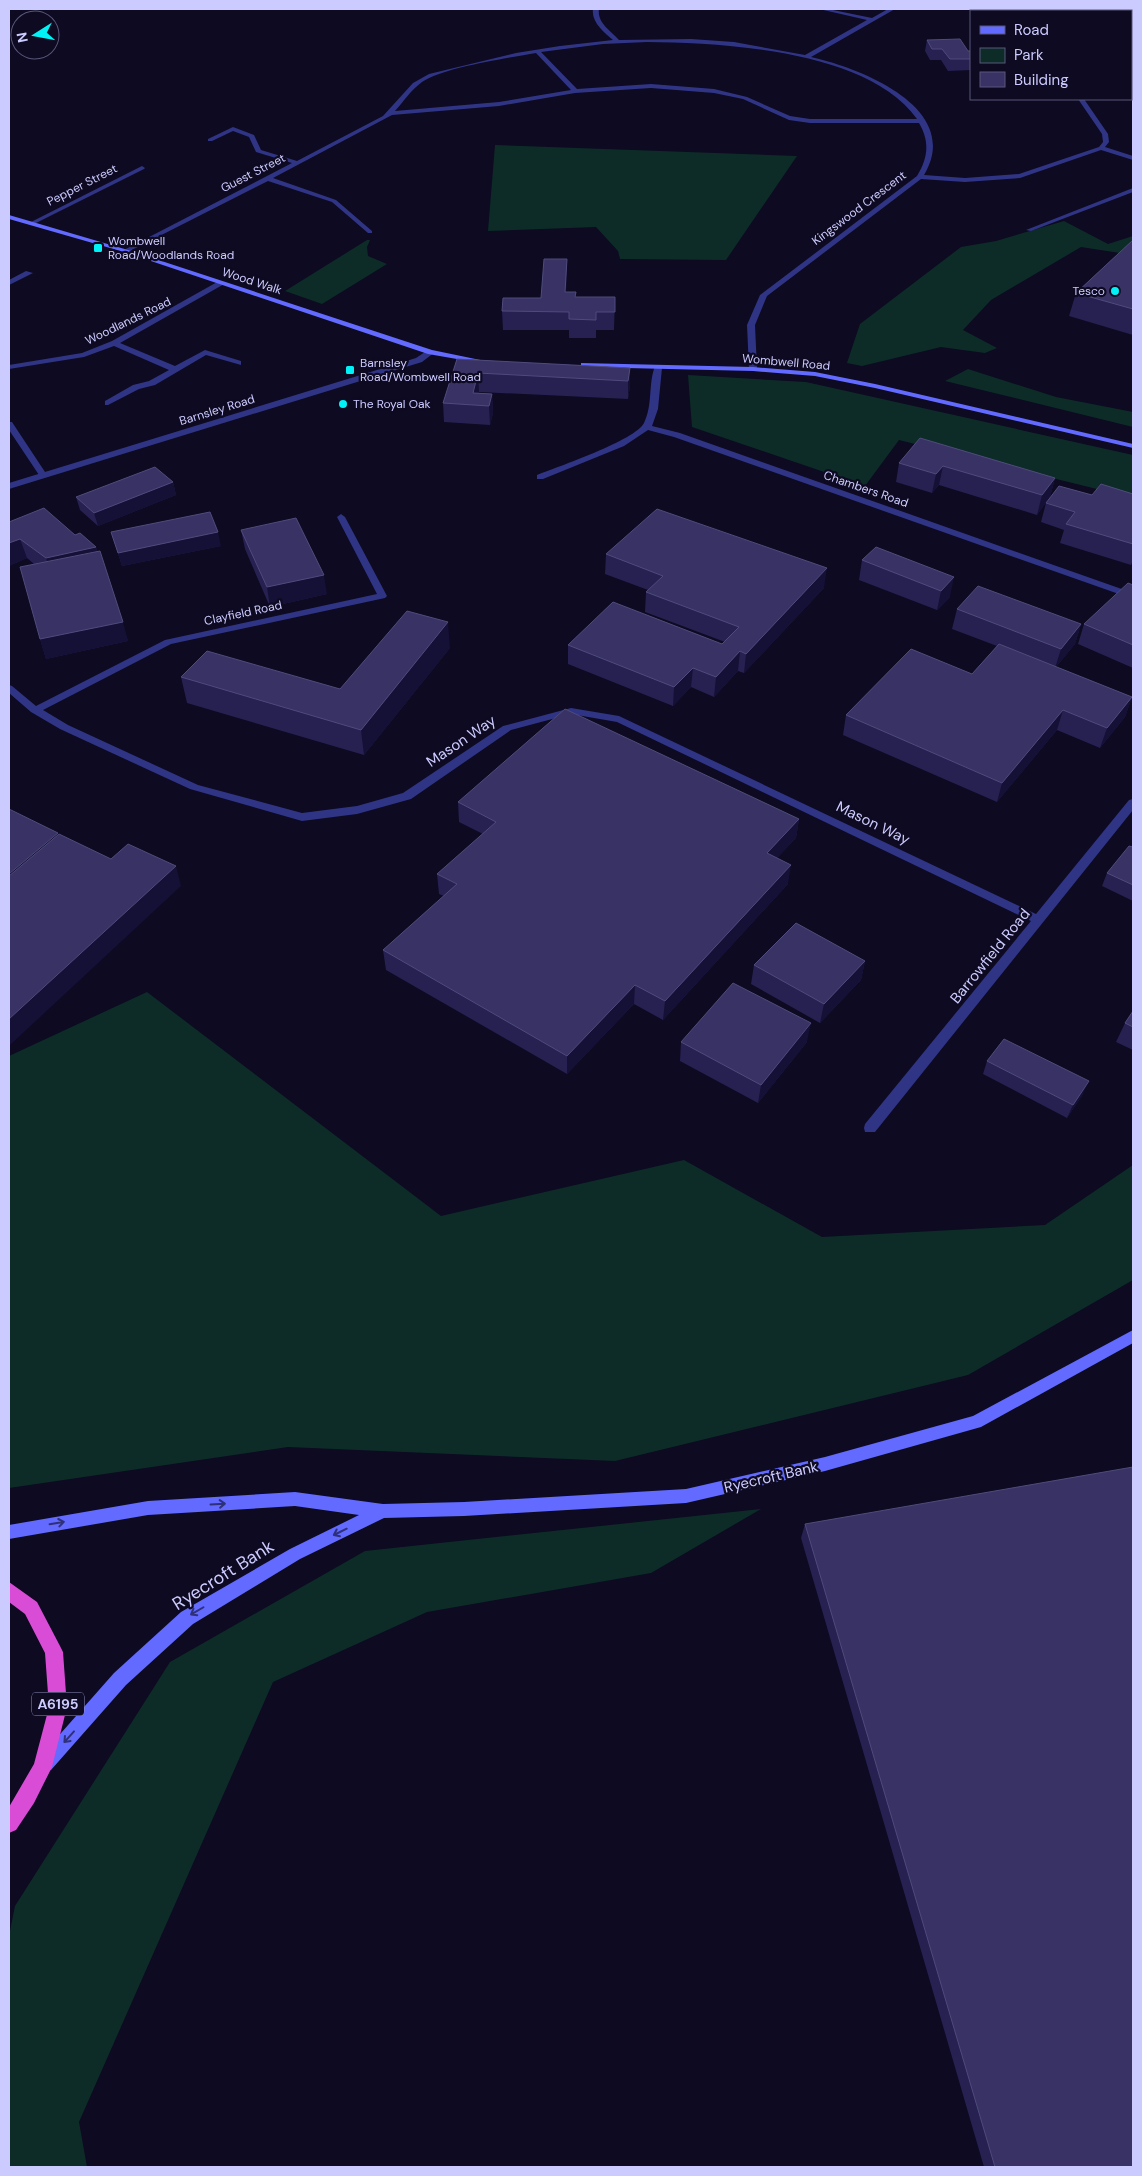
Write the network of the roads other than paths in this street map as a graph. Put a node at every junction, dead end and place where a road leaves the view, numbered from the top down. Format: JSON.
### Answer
{"nodes":[{"id":1,"x":596,"y":9,"type":"edge"},
{"id":2,"x":822,"y":9,"type":"edge"},
{"id":3,"x":892,"y":9,"type":"edge"},
{"id":4,"x":874,"y":20,"type":"junction"},
{"id":5,"x":616,"y":40,"type":"junction"},
{"id":6,"x":537,"y":51,"type":"junction"},
{"id":7,"x":806,"y":57,"type":"junction"},
{"id":8,"x":576,"y":91,"type":"junction"},
{"id":9,"x":1083,"y":100,"type":"edge"},
{"id":10,"x":390,"y":113,"type":"junction"},
{"id":11,"x":922,"y":121,"type":"junction"},
{"id":12,"x":210,"y":140,"type":"dead end"},
{"id":13,"x":1101,"y":148,"type":"junction"},
{"id":14,"x":1133,"y":158,"type":"edge"},
{"id":15,"x":298,"y":163,"type":"junction"},
{"id":16,"x":142,"y":168,"type":"dead end"},
{"id":17,"x":920,"y":177,"type":"junction"},
{"id":18,"x":267,"y":178,"type":"junction"},
{"id":19,"x":1133,"y":190,"type":"edge"},
{"id":20,"x":9,"y":217,"type":"edge"},
{"id":21,"x":32,"y":223,"type":"junction"},
{"id":22,"x":1029,"y":230,"type":"dead end"},
{"id":23,"x":370,"y":232,"type":"dead end"},
{"id":24,"x":126,"y":251,"type":"junction"},
{"id":25,"x":29,"y":273,"type":"dead end"},
{"id":26,"x":9,"y":283,"type":"edge"},
{"id":27,"x":222,"y":283,"type":"junction"},
{"id":28,"x":115,"y":343,"type":"junction"},
{"id":29,"x":431,"y":352,"type":"junction"},
{"id":30,"x":495,"y":362,"type":"edge"},
{"id":31,"x":238,"y":363,"type":"dead end"},
{"id":32,"x":573,"y":365,"type":"edge"},
{"id":33,"x":9,"y":367,"type":"edge"},
{"id":34,"x":658,"y":368,"type":"junction"},
{"id":35,"x":753,"y":369,"type":"junction"},
{"id":36,"x":174,"y":370,"type":"junction"},
{"id":37,"x":108,"y":403,"type":"dead end"},
{"id":38,"x":9,"y":424,"type":"edge"},
{"id":39,"x":647,"y":427,"type":"junction"},
{"id":40,"x":1133,"y":446,"type":"edge"},
{"id":41,"x":44,"y":476,"type":"junction"},
{"id":42,"x":540,"y":477,"type":"dead end"},
{"id":43,"x":9,"y":486,"type":"edge"},
{"id":44,"x":341,"y":517,"type":"dead end"},
{"id":45,"x":1133,"y":596,"type":"edge"},
{"id":46,"x":9,"y":688,"type":"edge"},
{"id":47,"x":35,"y":710,"type":"junction"},
{"id":48,"x":1133,"y":803,"type":"edge"},
{"id":49,"x":1038,"y":920,"type":"junction"},
{"id":50,"x":870,"y":1128,"type":"dead end"},
{"id":51,"x":1133,"y":1336,"type":"edge"},
{"id":52,"x":383,"y":1511,"type":"junction"},
{"id":53,"x":9,"y":1532,"type":"edge"},
{"id":54,"x":9,"y":1591,"type":"edge"},
{"id":55,"x":43,"y":1766,"type":"junction"},
{"id":56,"x":9,"y":1823,"type":"edge"}],
"edges":[{"from":1,"to":5,"type":"street"},
{"from":2,"to":4,"type":"street"},
{"from":3,"to":4,"type":"street"},
{"from":4,"to":7,"type":"street"},
{"from":5,"to":6,"type":"street","name":"Kingswood Crescent"},
{"from":5,"to":7,"type":"street","name":"Kingswood Crescent"},
{"from":6,"to":8,"type":"street"},
{"from":6,"to":10,"type":"street","name":"Guest Street"},
{"from":7,"to":11,"type":"street","name":"Kingswood Crescent"},
{"from":8,"to":10,"type":"street","name":"Guest Street"},
{"from":8,"to":11,"type":"street","name":"Guest Street"},
{"from":9,"to":13,"type":"street"},
{"from":10,"to":15,"type":"street","name":"Guest Street"},
{"from":11,"to":17,"type":"street","name":"Kingswood Crescent"},
{"from":12,"to":15,"type":"street"},
{"from":13,"to":14,"type":"street"},
{"from":13,"to":17,"type":"street"},
{"from":15,"to":18,"type":"street","name":"Guest Street"},
{"from":16,"to":21,"type":"street","name":"Pepper Street"},
{"from":17,"to":35,"type":"street","name":"Kingswood Crescent"},
{"from":18,"to":23,"type":"street"},
{"from":18,"to":24,"type":"street","name":"Guest Street"},
{"from":19,"to":22,"type":"street"},
{"from":20,"to":21,"type":"main road","name":"Wood Walk"},
{"from":21,"to":24,"type":"main road","name":"Wood Walk"},
{"from":24,"to":27,"type":"main road","name":"Wood Walk"},
{"from":25,"to":26,"type":"street"},
{"from":27,"to":28,"type":"street","name":"Woodlands Road"},
{"from":27,"to":29,"type":"main road","name":"Wood Walk"},
{"from":28,"to":33,"type":"street","name":"Woodlands Road"},
{"from":28,"to":36,"type":"street"},
{"from":29,"to":30,"type":"main road"},
{"from":29,"to":41,"type":"street","name":"Barnsley Road"},
{"from":31,"to":36,"type":"street"},
{"from":32,"to":34,"type":"main road","name":"Wombwell Road"},
{"from":34,"to":35,"type":"main road","name":"Wombwell Road"},
{"from":34,"to":39,"type":"street"},
{"from":35,"to":40,"type":"main road","name":"Wombwell Road"},
{"from":36,"to":37,"type":"street"},
{"from":38,"to":41,"type":"street"},
{"from":39,"to":42,"type":"street"},
{"from":39,"to":45,"type":"street","name":"Chambers Road"},
{"from":41,"to":43,"type":"street","name":"Barnsley Road"},
{"from":44,"to":47,"type":"street","name":"Clayfield Road"},
{"from":46,"to":47,"type":"street","name":"Mason Way"},
{"from":47,"to":49,"type":"street","name":"Mason Way"},
{"from":48,"to":49,"type":"street","name":"Barrowfield Road"},
{"from":49,"to":50,"type":"street","name":"Barrowfield Road"},
{"from":51,"to":52,"type":"main road","name":"Ryecroft Bank"},
{"from":53,"to":52,"type":"main road","name":"Ryecroft Bank","one_way":true},
{"from":52,"to":55,"type":"main road","name":"Ryecroft Bank","one_way":true},
{"from":54,"to":55,"type":"highway","number":"A6195"},
{"from":55,"to":56,"type":"highway","number":"A6195"}]}
